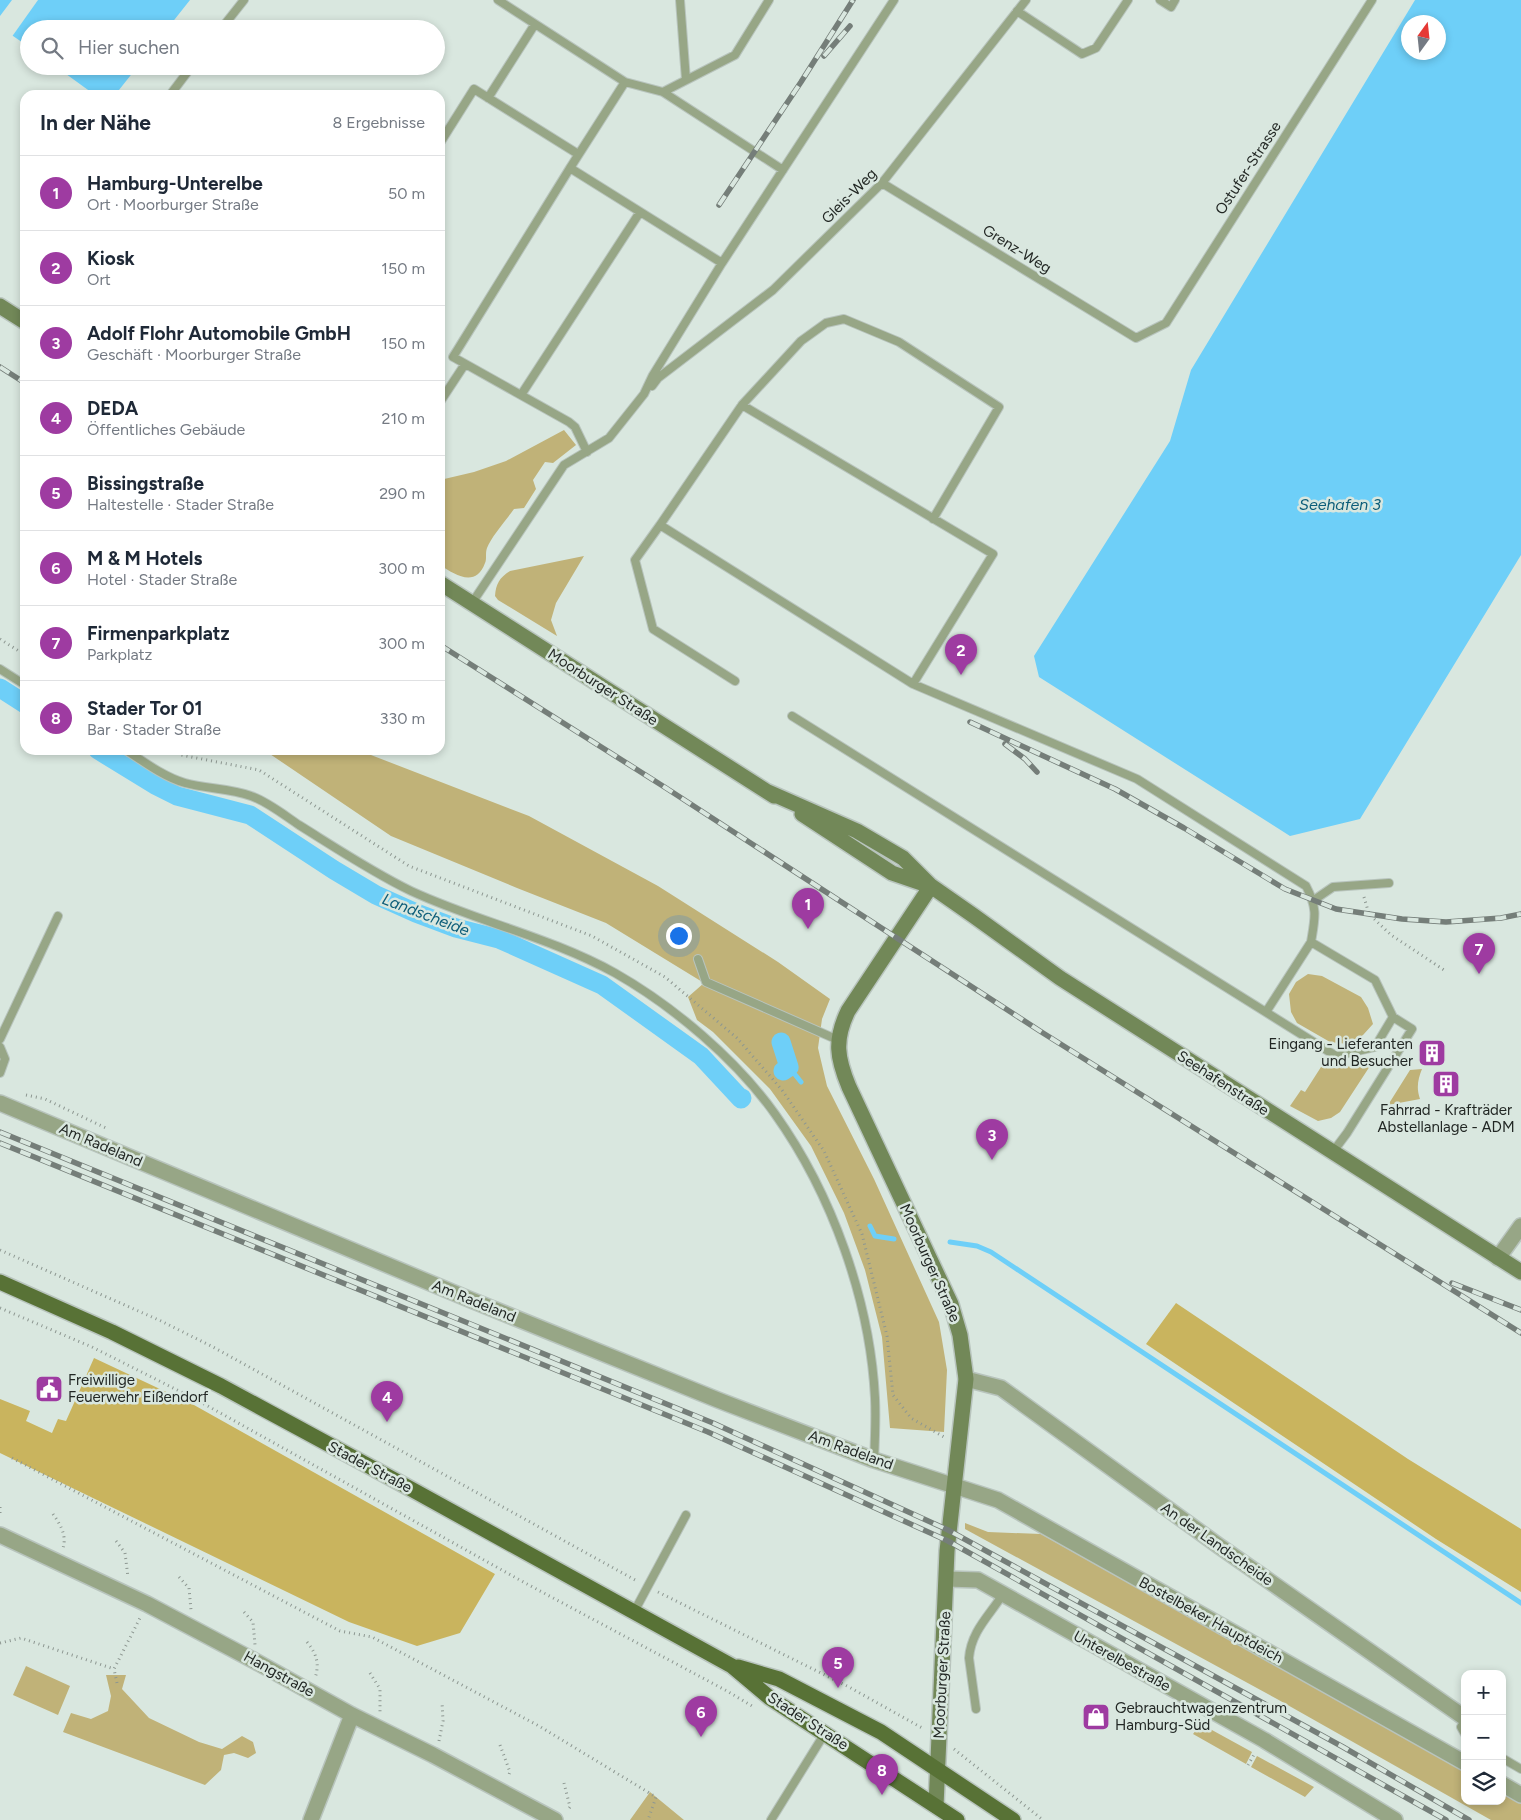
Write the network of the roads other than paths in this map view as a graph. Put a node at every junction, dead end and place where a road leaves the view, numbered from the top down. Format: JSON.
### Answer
{"nodes":[{"id":1,"x":244,"y":0,"type":"edge"},
{"id":2,"x":498,"y":0,"type":"edge"},
{"id":3,"x":680,"y":0,"type":"edge"},
{"id":4,"x":769,"y":0,"type":"edge"},
{"id":5,"x":894,"y":0,"type":"edge"},
{"id":6,"x":1026,"y":0,"type":"edge"},
{"id":7,"x":1128,"y":0,"type":"edge"},
{"id":8,"x":1160,"y":0,"type":"edge"},
{"id":9,"x":1175,"y":0,"type":"edge"},
{"id":10,"x":1372,"y":0,"type":"edge"},
{"id":11,"x":1017,"y":11,"type":"junction"},
{"id":12,"x":229,"y":20,"type":"edge"},
{"id":13,"x":535,"y":24,"type":"junction"},
{"id":14,"x":185,"y":75,"type":"edge"},
{"id":15,"x":686,"y":80,"type":"junction"},
{"id":16,"x":625,"y":82,"type":"junction"},
{"id":17,"x":174,"y":90,"type":"edge"},
{"id":18,"x":664,"y":92,"type":"junction"},
{"id":19,"x":488,"y":98,"type":"junction"},
{"id":20,"x":445,"y":135,"type":"edge"},
{"id":21,"x":578,"y":154,"type":"junction"},
{"id":22,"x":570,"y":168,"type":"junction"},
{"id":23,"x":783,"y":170,"type":"junction"},
{"id":24,"x":882,"y":183,"type":"junction"},
{"id":25,"x":640,"y":212,"type":"junction"},
{"id":26,"x":722,"y":263,"type":"junction"},
{"id":27,"x":0,"y":306,"type":"edge"},
{"id":28,"x":20,"y":319,"type":"edge"},
{"id":29,"x":1136,"y":338,"type":"joint"},
{"id":30,"x":465,"y":364,"type":"junction"},
{"id":31,"x":445,"y":394,"type":"edge"},
{"id":32,"x":644,"y":394,"type":"junction"},
{"id":33,"x":521,"y":395,"type":"junction"},
{"id":34,"x":742,"y":405,"type":"junction"},
{"id":35,"x":587,"y":452,"type":"junction"},
{"id":36,"x":933,"y":519,"type":"junction"},
{"id":37,"x":660,"y":525,"type":"junction"},
{"id":38,"x":445,"y":586,"type":"edge"},
{"id":39,"x":472,"y":603,"type":"junction"},
{"id":40,"x":0,"y":669,"type":"edge"},
{"id":41,"x":20,"y":682,"type":"edge"},
{"id":42,"x":735,"y":682,"type":"dead end"},
{"id":43,"x":914,"y":684,"type":"junction"},
{"id":44,"x":792,"y":716,"type":"dead end"},
{"id":45,"x":134,"y":755,"type":"edge"},
{"id":46,"x":1390,"y":883,"type":"dead end"},
{"id":47,"x":931,"y":886,"type":"junction"},
{"id":48,"x":1314,"y":900,"type":"junction"},
{"id":49,"x":58,"y":916,"type":"dead end"},
{"id":50,"x":1311,"y":942,"type":"junction"},
{"id":51,"x":698,"y":960,"type":"dead end"},
{"id":52,"x":1266,"y":1012,"type":"junction"},
{"id":53,"x":1393,"y":1017,"type":"junction"},
{"id":54,"x":0,"y":1039,"type":"edge"},
{"id":55,"x":838,"y":1040,"type":"junction"},
{"id":56,"x":0,"y":1047,"type":"edge"},
{"id":57,"x":0,"y":1073,"type":"edge"},
{"id":58,"x":0,"y":1103,"type":"edge"},
{"id":59,"x":1332,"y":1152,"type":"junction"},
{"id":60,"x":1521,"y":1226,"type":"edge"},
{"id":61,"x":1498,"y":1258,"type":"junction"},
{"id":62,"x":1521,"y":1272,"type":"edge"},
{"id":63,"x":0,"y":1282,"type":"edge"},
{"id":64,"x":966,"y":1379,"type":"junction"},
{"id":65,"x":874,"y":1460,"type":"junction"},
{"id":66,"x":954,"y":1486,"type":"junction"},
{"id":67,"x":686,"y":1515,"type":"dead end"},
{"id":68,"x":0,"y":1534,"type":"edge"},
{"id":69,"x":947,"y":1579,"type":"junction"},
{"id":70,"x":1003,"y":1594,"type":"junction"},
{"id":71,"x":634,"y":1612,"type":"junction"},
{"id":72,"x":732,"y":1666,"type":"junction"},
{"id":73,"x":976,"y":1709,"type":"dead end"},
{"id":74,"x":352,"y":1715,"type":"junction"},
{"id":75,"x":1461,"y":1716,"type":"edge"},
{"id":76,"x":825,"y":1733,"type":"junction"},
{"id":77,"x":1505,"y":1760,"type":"edge"},
{"id":78,"x":1461,"y":1761,"type":"edge"},
{"id":79,"x":938,"y":1769,"type":"junction"},
{"id":80,"x":1521,"y":1769,"type":"edge"},
{"id":81,"x":1506,"y":1786,"type":"edge"},
{"id":82,"x":1521,"y":1794,"type":"edge"},
{"id":83,"x":936,"y":1813,"type":"edge"},
{"id":84,"x":561,"y":1817,"type":"edge"},
{"id":85,"x":311,"y":1820,"type":"edge"},
{"id":86,"x":771,"y":1820,"type":"edge"},
{"id":87,"x":957,"y":1820,"type":"edge"},
{"id":88,"x":1013,"y":1820,"type":"edge"},
{"id":89,"x":1395,"y":1820,"type":"edge"}],
"edges":[{"from":1,"to":12,"type":"lane"},
{"from":2,"to":13,"type":"lane"},
{"from":3,"to":15,"type":"lane"},
{"from":4,"to":15,"type":"lane"},
{"from":5,"to":23,"type":"lane"},
{"from":6,"to":11,"type":"lane","name":"Gleis-Weg"},
{"from":7,"to":11,"type":"lane"},
{"from":8,"to":9,"type":"lane"},
{"from":10,"to":29,"type":"lane","name":"Ostufer-Strasse"},
{"from":11,"to":24,"type":"lane","name":"Gleis-Weg"},
{"from":13,"to":16,"type":"lane"},
{"from":13,"to":19,"type":"lane"},
{"from":14,"to":17,"type":"lane"},
{"from":15,"to":18,"type":"lane"},
{"from":16,"to":18,"type":"lane"},
{"from":16,"to":21,"type":"lane"},
{"from":18,"to":23,"type":"lane"},
{"from":19,"to":20,"type":"lane"},
{"from":19,"to":21,"type":"lane"},
{"from":21,"to":22,"type":"lane"},
{"from":22,"to":25,"type":"lane"},
{"from":22,"to":30,"type":"lane"},
{"from":23,"to":26,"type":"lane"},
{"from":24,"to":29,"type":"lane","name":"Grenz-Weg"},
{"from":24,"to":32,"type":"lane","name":"Gleis-Weg"},
{"from":25,"to":26,"type":"lane"},
{"from":25,"to":33,"type":"lane"},
{"from":26,"to":32,"type":"lane"},
{"from":27,"to":28,"type":"main road"},
{"from":30,"to":31,"type":"lane"},
{"from":30,"to":33,"type":"lane"},
{"from":32,"to":35,"type":"lane"},
{"from":33,"to":35,"type":"lane"},
{"from":34,"to":36,"type":"lane"},
{"from":34,"to":36,"type":"lane"},
{"from":34,"to":37,"type":"lane"},
{"from":35,"to":39,"type":"lane"},
{"from":36,"to":43,"type":"lane"},
{"from":37,"to":42,"type":"lane"},
{"from":37,"to":43,"type":"lane"},
{"from":38,"to":39,"type":"main road","name":"Moorburger Straße"},
{"from":39,"to":47,"type":"main road","name":"Moorburger Straße"},
{"from":40,"to":41,"type":"lane"},
{"from":43,"to":48,"type":"lane"},
{"from":44,"to":52,"type":"lane"},
{"from":45,"to":65,"type":"lane"},
{"from":46,"to":48,"type":"lane"},
{"from":47,"to":55,"type":"main road","name":"Moorburger Straße"},
{"from":47,"to":59,"type":"main road","name":"Seehafenstraße"},
{"from":48,"to":50,"type":"lane"},
{"from":49,"to":54,"type":"lane"},
{"from":50,"to":52,"type":"lane"},
{"from":50,"to":53,"type":"lane"},
{"from":51,"to":55,"type":"lane"},
{"from":52,"to":53,"type":"lane"},
{"from":53,"to":59,"type":"lane"},
{"from":55,"to":64,"type":"main road","name":"Moorburger Straße"},
{"from":56,"to":57,"type":"lane"},
{"from":58,"to":65,"type":"street","name":"Am Radeland"},
{"from":59,"to":61,"type":"main road","name":"Seehafenstraße"},
{"from":60,"to":61,"type":"street"},
{"from":61,"to":62,"type":"main road","name":"Seehafenstraße"},
{"from":63,"to":71,"type":"main road","name":"Stader Straße"},
{"from":64,"to":66,"type":"main road","name":"Moorburger Straße"},
{"from":64,"to":75,"type":"street","name":"An der Landscheide"},
{"from":65,"to":66,"type":"street","name":"Am Radeland"},
{"from":66,"to":69,"type":"main road","name":"Moorburger Straße"},
{"from":66,"to":78,"type":"street","name":"Bostelbeker Hauptdeich"},
{"from":67,"to":71,"type":"lane"},
{"from":68,"to":74,"type":"street","name":"Hangstraße"},
{"from":69,"to":70,"type":"street","name":"Unterelbestraße"},
{"from":69,"to":79,"type":"main road","name":"Moorburger Straße"},
{"from":70,"to":73,"type":"lane"},
{"from":70,"to":89,"type":"street","name":"Unterelbestraße"},
{"from":71,"to":72,"type":"main road","name":"Stader Straße"},
{"from":72,"to":76,"type":"main road","name":"Stader Straße"},
{"from":72,"to":79,"type":"main road","name":"Stader Straße"},
{"from":74,"to":84,"type":"street","name":"Hangstraße"},
{"from":74,"to":85,"type":"street"},
{"from":76,"to":83,"type":"main road","name":"Stader Straße"},
{"from":76,"to":86,"type":"lane"},
{"from":77,"to":80,"type":"lane"},
{"from":79,"to":83,"type":"main road","name":"Moorburger Straße"},
{"from":79,"to":88,"type":"main road","name":"Stader Straße"},
{"from":81,"to":82,"type":"street"},
{"from":83,"to":87,"type":"main road","name":"Stader Straße"}]}
